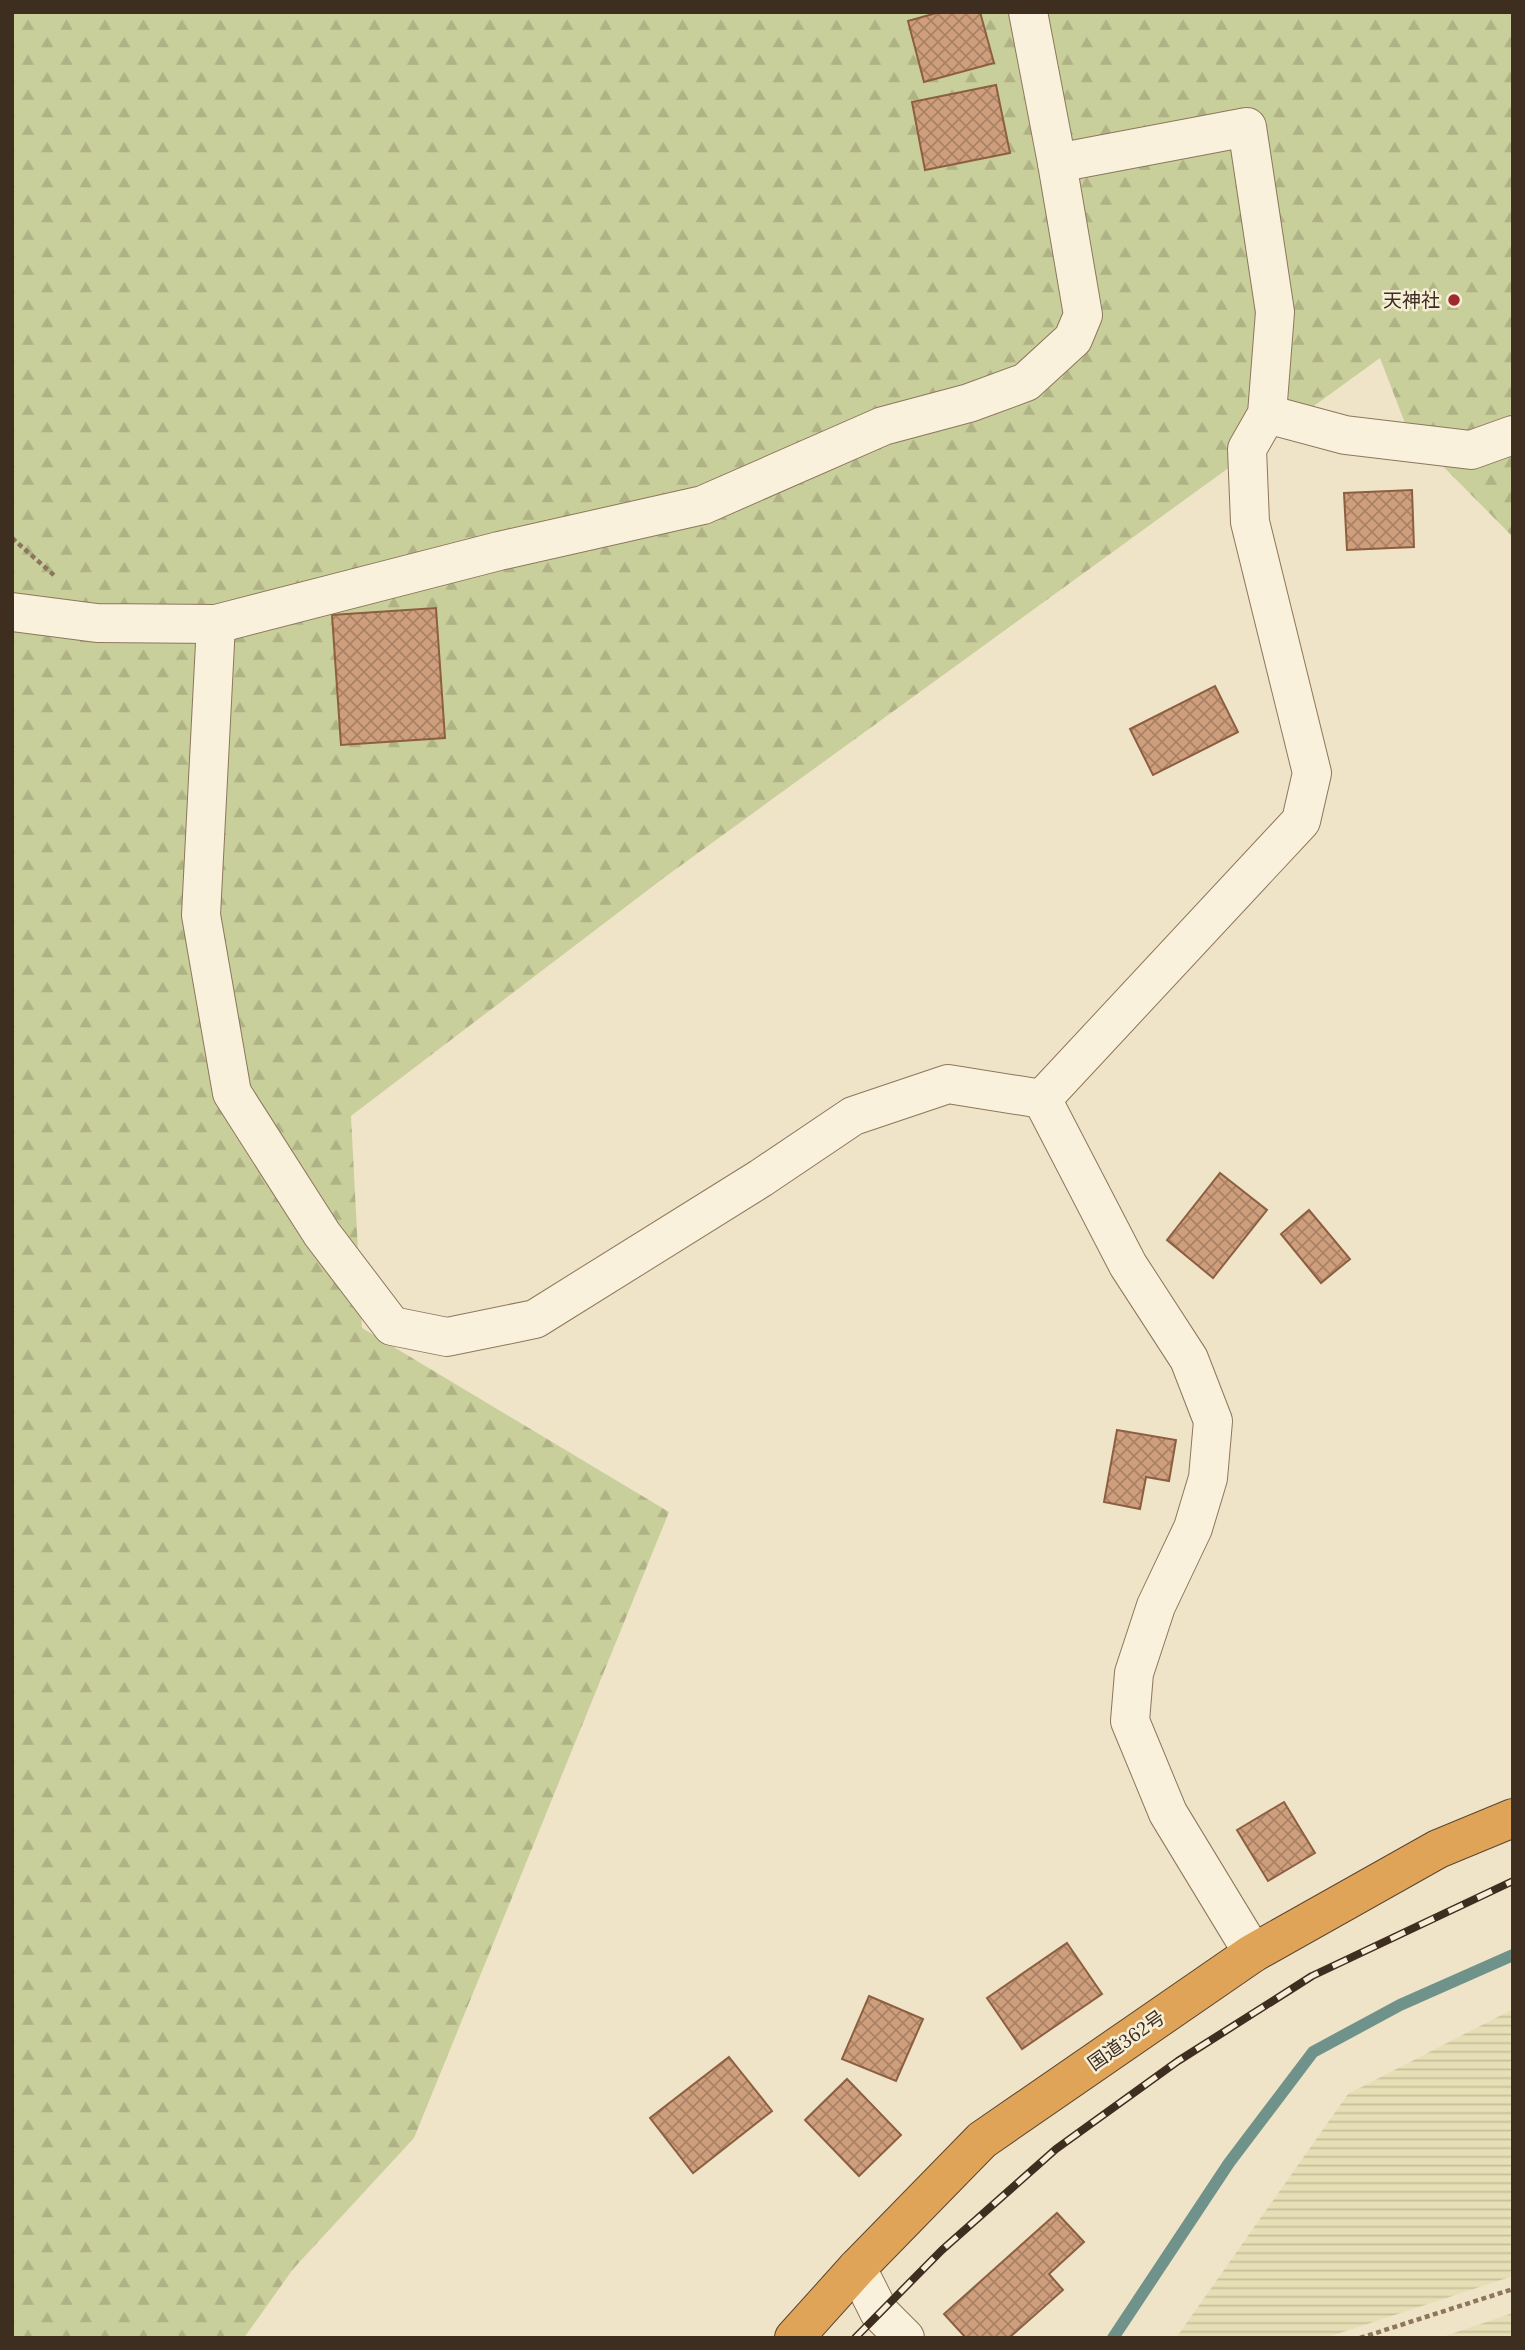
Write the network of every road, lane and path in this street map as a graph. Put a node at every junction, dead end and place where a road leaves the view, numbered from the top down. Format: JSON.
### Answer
{"nodes":[{"id":1,"x":1028,"y":12,"type":"edge"},
{"id":2,"x":1057,"y":163,"type":"junction"},
{"id":3,"x":1267,"y":414,"type":"junction"},
{"id":4,"x":1513,"y":435,"type":"edge"},
{"id":5,"x":12,"y":611,"type":"edge"},
{"id":6,"x":216,"y":624,"type":"junction"},
{"id":7,"x":1042,"y":1099,"type":"junction"},
{"id":8,"x":1513,"y":1818,"type":"edge"},
{"id":9,"x":1253,"y":1953,"type":"junction"},
{"id":10,"x":857,"y":2268,"type":"junction"},
{"id":11,"x":1513,"y":2289,"type":"edge"},
{"id":12,"x":794,"y":2338,"type":"edge"},
{"id":13,"x":905,"y":2338,"type":"edge"},
{"id":14,"x":1360,"y":2338,"type":"edge"}],
"edges":[{"from":1,"to":2,"type":"street"},
{"from":2,"to":3,"type":"street"},
{"from":2,"to":6,"type":"street"},
{"from":3,"to":4,"type":"street"},
{"from":3,"to":7,"type":"street"},
{"from":5,"to":6,"type":"street"},
{"from":6,"to":7,"type":"street"},
{"from":7,"to":9,"type":"street"},
{"from":8,"to":9,"type":"highway","name":"国道362号"},
{"from":9,"to":10,"type":"highway","name":"国道362号"},
{"from":10,"to":12,"type":"highway","name":"国道362号"},
{"from":10,"to":13,"type":"street"},
{"from":11,"to":14,"type":"path"}]}
